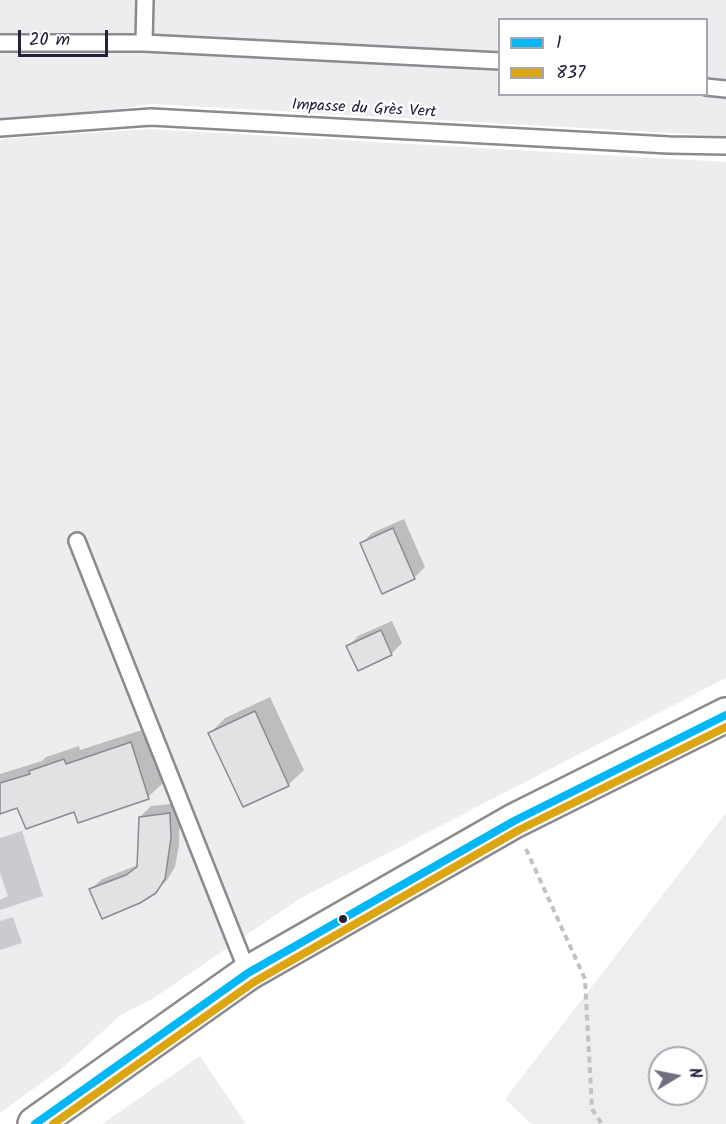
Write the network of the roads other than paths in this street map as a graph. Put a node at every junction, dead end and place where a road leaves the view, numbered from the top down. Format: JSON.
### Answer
{"nodes":[{"id":1,"x":146,"y":0,"type":"edge"},
{"id":2,"x":0,"y":43,"type":"edge"},
{"id":3,"x":144,"y":44,"type":"junction"},
{"id":4,"x":498,"y":61,"type":"edge"},
{"id":5,"x":708,"y":87,"type":"edge"},
{"id":6,"x":726,"y":89,"type":"edge"},
{"id":7,"x":0,"y":128,"type":"edge"},
{"id":8,"x":726,"y":146,"type":"edge"},
{"id":9,"x":77,"y":541,"type":"dead end"},
{"id":10,"x":726,"y":715,"type":"edge"},
{"id":11,"x":248,"y":973,"type":"junction"},
{"id":12,"x":51,"y":1120,"type":"edge"}],
"edges":[{"from":1,"to":3,"type":"lane"},
{"from":2,"to":3,"type":"lane"},
{"from":3,"to":4,"type":"lane"},
{"from":5,"to":6,"type":"lane"},
{"from":7,"to":8,"type":"lane","name":"Impasse du Grès Vert"},
{"from":9,"to":11,"type":"lane"},
{"from":10,"to":11,"type":"main road"},
{"from":11,"to":12,"type":"main road"}]}
